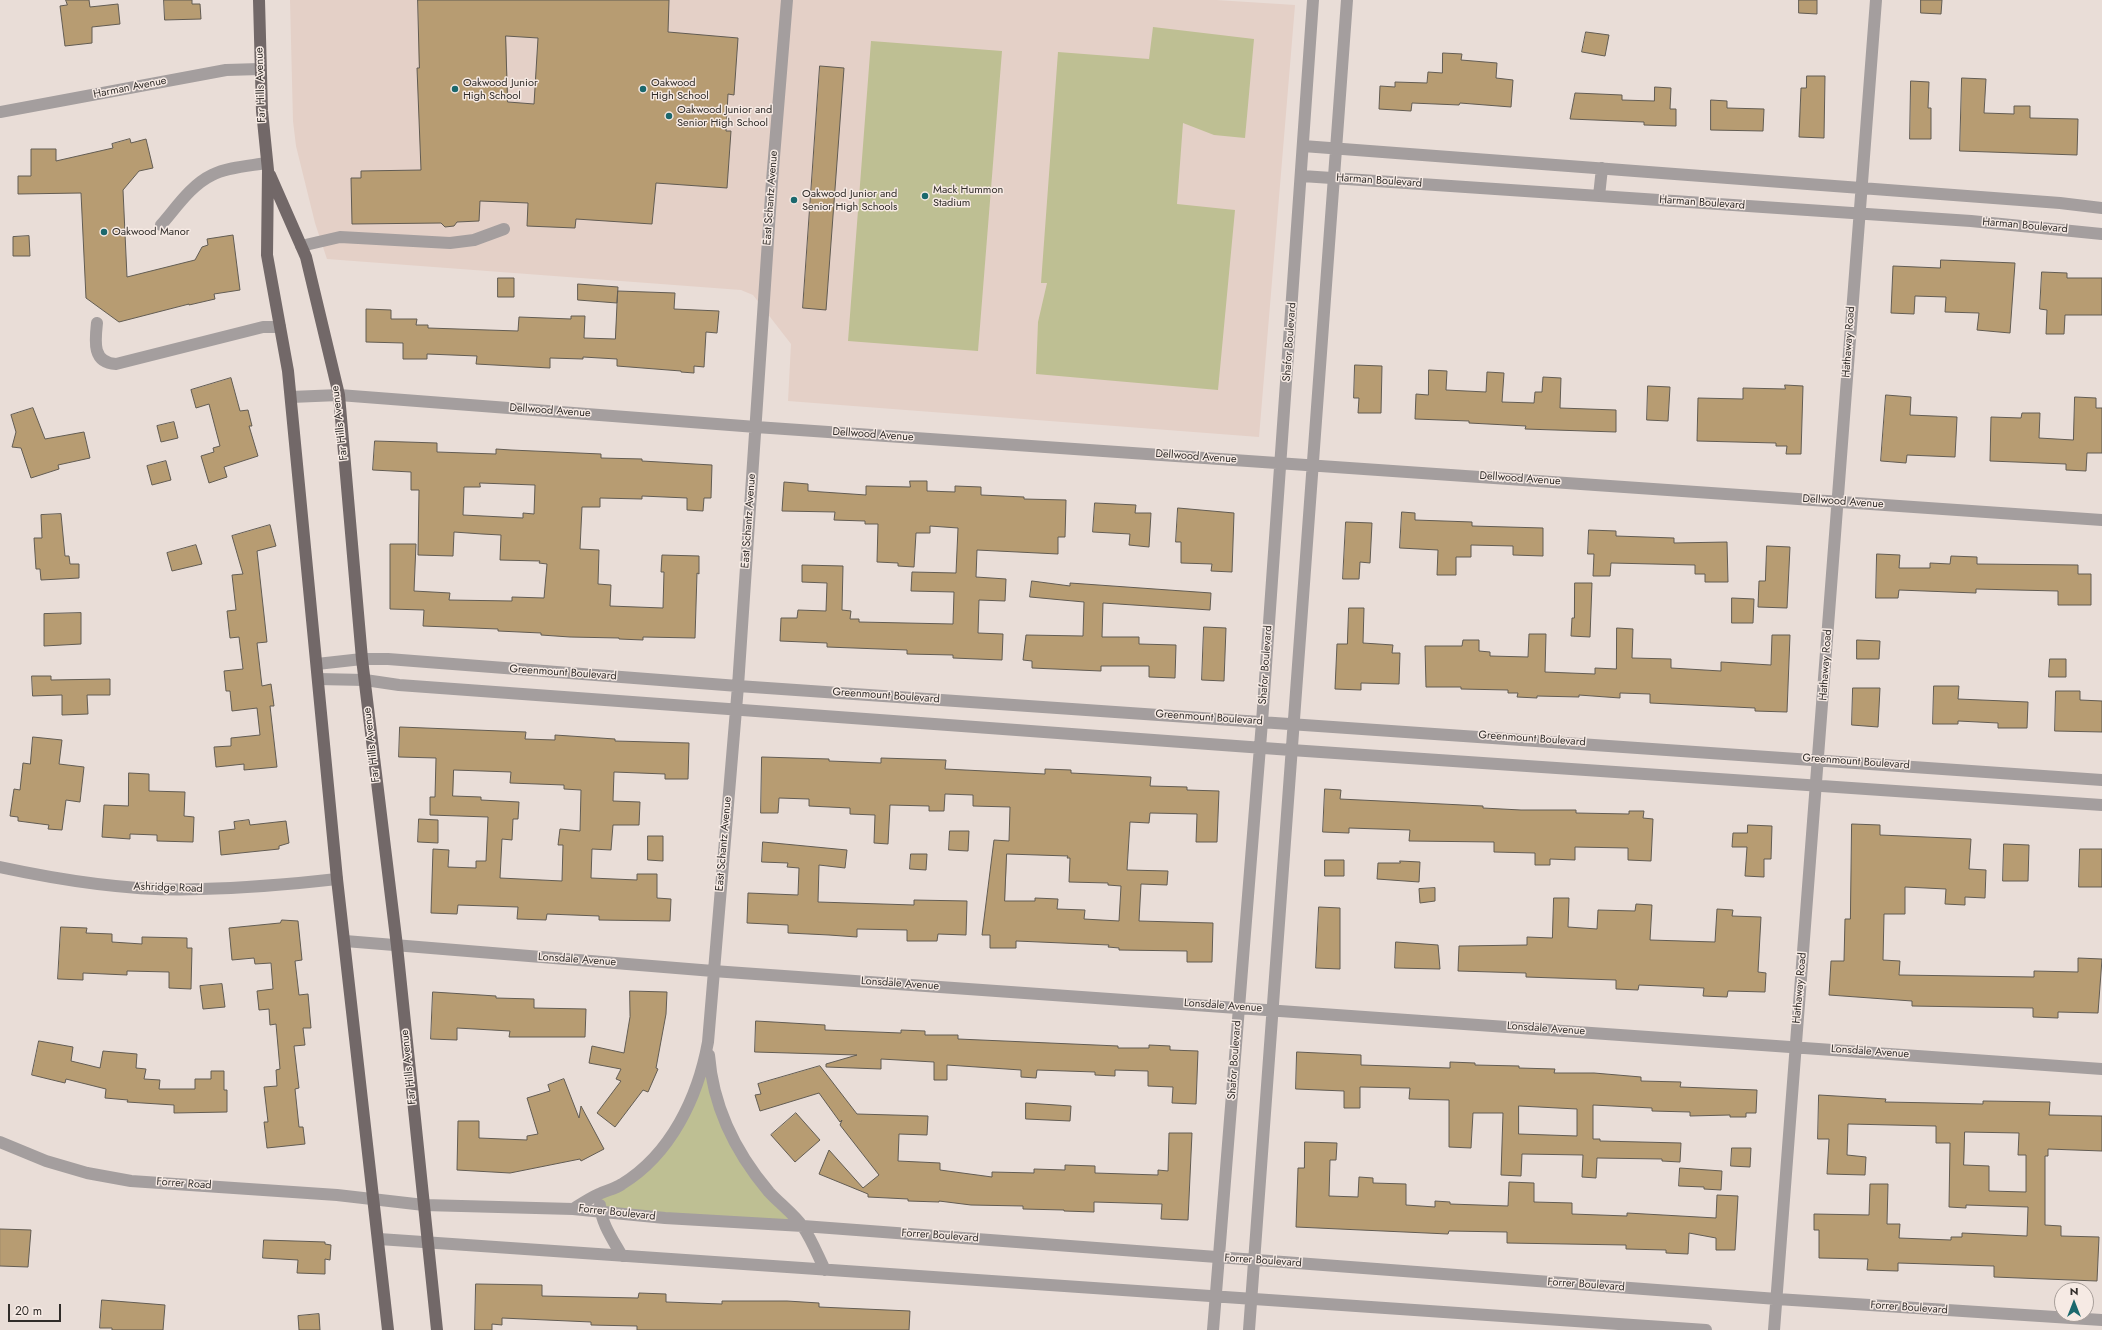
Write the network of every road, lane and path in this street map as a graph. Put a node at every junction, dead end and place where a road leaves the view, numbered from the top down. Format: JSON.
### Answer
{"nodes":[{"id":1,"x":259,"y":0,"type":"edge"},
{"id":2,"x":787,"y":0,"type":"edge"},
{"id":3,"x":1313,"y":0,"type":"edge"},
{"id":4,"x":1347,"y":0,"type":"edge"},
{"id":5,"x":1876,"y":0,"type":"edge"},
{"id":6,"x":260,"y":69,"type":"junction"},
{"id":7,"x":0,"y":112,"type":"edge"},
{"id":8,"x":1303,"y":146,"type":"junction"},
{"id":9,"x":1335,"y":149,"type":"junction"},
{"id":10,"x":267,"y":167,"type":"junction"},
{"id":11,"x":1602,"y":168,"type":"junction"},
{"id":12,"x":1302,"y":176,"type":"junction"},
{"id":13,"x":1333,"y":178,"type":"junction"},
{"id":14,"x":1861,"y":188,"type":"junction"},
{"id":15,"x":1599,"y":196,"type":"junction"},
{"id":16,"x":2102,"y":208,"type":"edge"},
{"id":17,"x":1859,"y":214,"type":"junction"},
{"id":18,"x":161,"y":224,"type":"dead end"},
{"id":19,"x":504,"y":229,"type":"dead end"},
{"id":20,"x":2102,"y":234,"type":"edge"},
{"id":21,"x":301,"y":246,"type":"junction"},
{"id":22,"x":97,"y":323,"type":"dead end"},
{"id":23,"x":280,"y":328,"type":"junction"},
{"id":24,"x":339,"y":396,"type":"junction"},
{"id":25,"x":291,"y":397,"type":"junction"},
{"id":26,"x":756,"y":427,"type":"junction"},
{"id":27,"x":1281,"y":462,"type":"junction"},
{"id":28,"x":1314,"y":465,"type":"junction"},
{"id":29,"x":1838,"y":502,"type":"junction"},
{"id":30,"x":2102,"y":520,"type":"edge"},
{"id":31,"x":362,"y":659,"type":"junction"},
{"id":32,"x":317,"y":664,"type":"junction"},
{"id":33,"x":318,"y":678,"type":"junction"},
{"id":34,"x":365,"y":680,"type":"junction"},
{"id":35,"x":738,"y":686,"type":"junction"},
{"id":36,"x":736,"y":709,"type":"junction"},
{"id":37,"x":1262,"y":722,"type":"junction"},
{"id":38,"x":1293,"y":723,"type":"junction"},
{"id":39,"x":1260,"y":747,"type":"junction"},
{"id":40,"x":1291,"y":750,"type":"junction"},
{"id":41,"x":1819,"y":759,"type":"junction"},
{"id":42,"x":2102,"y":780,"type":"edge"},
{"id":43,"x":1817,"y":784,"type":"junction"},
{"id":44,"x":2102,"y":805,"type":"edge"},
{"id":45,"x":0,"y":867,"type":"edge"},
{"id":46,"x":337,"y":879,"type":"junction"},
{"id":47,"x":345,"y":941,"type":"junction"},
{"id":48,"x":397,"y":946,"type":"junction"},
{"id":49,"x":713,"y":971,"type":"junction"},
{"id":50,"x":1239,"y":1007,"type":"junction"},
{"id":51,"x":1274,"y":1010,"type":"junction"},
{"id":52,"x":708,"y":1042,"type":"junction"},
{"id":53,"x":1795,"y":1046,"type":"junction"},
{"id":54,"x":2102,"y":1068,"type":"edge"},
{"id":55,"x":0,"y":1142,"type":"edge"},
{"id":56,"x":599,"y":1194,"type":"junction"},
{"id":57,"x":375,"y":1199,"type":"junction"},
{"id":58,"x":424,"y":1205,"type":"junction"},
{"id":59,"x":572,"y":1208,"type":"junction"},
{"id":60,"x":600,"y":1212,"type":"junction"},
{"id":61,"x":803,"y":1226,"type":"junction"},
{"id":62,"x":379,"y":1239,"type":"junction"},
{"id":63,"x":428,"y":1242,"type":"junction"},
{"id":64,"x":622,"y":1256,"type":"junction"},
{"id":65,"x":1220,"y":1258,"type":"junction"},
{"id":66,"x":1254,"y":1261,"type":"junction"},
{"id":67,"x":825,"y":1270,"type":"junction"},
{"id":68,"x":1216,"y":1297,"type":"junction"},
{"id":69,"x":1251,"y":1299,"type":"junction"},
{"id":70,"x":1777,"y":1299,"type":"junction"},
{"id":71,"x":2102,"y":1320,"type":"edge"},
{"id":72,"x":388,"y":1330,"type":"edge"},
{"id":73,"x":437,"y":1330,"type":"edge"},
{"id":74,"x":1213,"y":1330,"type":"edge"},
{"id":75,"x":1249,"y":1330,"type":"edge"},
{"id":76,"x":1706,"y":1330,"type":"edge"},
{"id":77,"x":1774,"y":1330,"type":"edge"}],
"edges":[{"from":1,"to":6,"type":"main road","name":"Far Hills Avenue"},
{"from":2,"to":26,"type":"street","name":"East Schantz Avenue"},
{"from":3,"to":8,"type":"street","name":"Shafor Boulevard"},
{"from":4,"to":9,"type":"street"},
{"from":5,"to":14,"type":"street","name":"Hathaway Road"},
{"from":6,"to":7,"type":"street","name":"Harman Avenue"},
{"from":6,"to":10,"type":"main road","name":"Far Hills Avenue"},
{"from":8,"to":9,"type":"street"},
{"from":8,"to":12,"type":"street","name":"Shafor Boulevard"},
{"from":9,"to":11,"type":"street"},
{"from":9,"to":13,"type":"street"},
{"from":10,"to":18,"type":"street"},
{"from":10,"to":21,"type":"main road","name":"Far Hills Avenue"},
{"from":10,"to":23,"type":"main road","name":"Far Hills Avenue"},
{"from":11,"to":14,"type":"street"},
{"from":11,"to":15,"type":"street"},
{"from":12,"to":13,"type":"street","name":"Harman Boulevard"},
{"from":12,"to":27,"type":"street","name":"Shafor Boulevard"},
{"from":13,"to":15,"type":"street","name":"Harman Boulevard"},
{"from":13,"to":28,"type":"street"},
{"from":14,"to":16,"type":"street"},
{"from":14,"to":17,"type":"street","name":"Hathaway Road"},
{"from":15,"to":17,"type":"street","name":"Harman Boulevard"},
{"from":17,"to":20,"type":"street","name":"Harman Boulevard"},
{"from":17,"to":29,"type":"street","name":"Hathaway Road"},
{"from":19,"to":21,"type":"street"},
{"from":21,"to":24,"type":"main road","name":"Far Hills Avenue"},
{"from":22,"to":23,"type":"street"},
{"from":23,"to":25,"type":"main road","name":"Far Hills Avenue"},
{"from":24,"to":25,"type":"street","name":"Dellwood Avenue"},
{"from":24,"to":26,"type":"street","name":"Dellwood Avenue"},
{"from":24,"to":31,"type":"main road","name":"Far Hills Avenue"},
{"from":25,"to":32,"type":"main road","name":"Far Hills Avenue"},
{"from":26,"to":27,"type":"street","name":"Dellwood Avenue"},
{"from":26,"to":35,"type":"street","name":"East Schantz Avenue"},
{"from":27,"to":28,"type":"street","name":"Dellwood Avenue"},
{"from":27,"to":37,"type":"street","name":"Shafor Boulevard"},
{"from":28,"to":29,"type":"street","name":"Dellwood Avenue"},
{"from":28,"to":38,"type":"street"},
{"from":29,"to":30,"type":"street","name":"Dellwood Avenue"},
{"from":29,"to":41,"type":"street","name":"Hathaway Road"},
{"from":31,"to":32,"type":"street","name":"Greenmount Boulevard"},
{"from":31,"to":34,"type":"main road","name":"Far Hills Avenue"},
{"from":31,"to":35,"type":"street","name":"Greenmount Boulevard"},
{"from":32,"to":33,"type":"main road","name":"Far Hills Avenue"},
{"from":33,"to":34,"type":"street"},
{"from":33,"to":46,"type":"main road","name":"Far Hills Avenue"},
{"from":34,"to":36,"type":"street"},
{"from":34,"to":48,"type":"main road","name":"Far Hills Avenue"},
{"from":35,"to":36,"type":"street","name":"East Schantz Avenue"},
{"from":35,"to":37,"type":"street","name":"Greenmount Boulevard"},
{"from":36,"to":39,"type":"street"},
{"from":36,"to":49,"type":"street","name":"East Schantz Avenue"},
{"from":37,"to":38,"type":"street","name":"Greenmount Boulevard"},
{"from":37,"to":39,"type":"street","name":"Shafor Boulevard"},
{"from":38,"to":40,"type":"street"},
{"from":38,"to":41,"type":"street","name":"Greenmount Boulevard"},
{"from":39,"to":40,"type":"street"},
{"from":39,"to":50,"type":"street","name":"Shafor Boulevard"},
{"from":40,"to":43,"type":"street"},
{"from":40,"to":51,"type":"street"},
{"from":41,"to":42,"type":"street","name":"Greenmount Boulevard"},
{"from":41,"to":43,"type":"street","name":"Hathaway Road"},
{"from":43,"to":44,"type":"street"},
{"from":43,"to":53,"type":"street","name":"Hathaway Road"},
{"from":45,"to":46,"type":"street","name":"Ashridge Road"},
{"from":46,"to":47,"type":"main road","name":"Far Hills Avenue"},
{"from":47,"to":48,"type":"street","name":"Lonsdale Avenue"},
{"from":47,"to":57,"type":"main road","name":"Far Hills Avenue"},
{"from":48,"to":49,"type":"street","name":"Lonsdale Avenue"},
{"from":48,"to":58,"type":"main road","name":"Far Hills Avenue"},
{"from":49,"to":50,"type":"street","name":"Lonsdale Avenue"},
{"from":49,"to":52,"type":"street","name":"East Schantz Avenue"},
{"from":50,"to":51,"type":"street","name":"Lonsdale Avenue"},
{"from":50,"to":65,"type":"street","name":"Shafor Boulevard"},
{"from":51,"to":53,"type":"street","name":"Lonsdale Avenue"},
{"from":51,"to":66,"type":"street"},
{"from":52,"to":56,"type":"street","name":"East Schantz Avenue"},
{"from":52,"to":61,"type":"street","name":"East Schantz Avenue"},
{"from":53,"to":54,"type":"street","name":"Lonsdale Avenue"},
{"from":53,"to":70,"type":"street","name":"Hathaway Road"},
{"from":55,"to":57,"type":"street","name":"Forrer Road"},
{"from":56,"to":59,"type":"street","name":"East Schantz Avenue"},
{"from":56,"to":60,"type":"street"},
{"from":57,"to":58,"type":"street","name":"Forrer Road"},
{"from":57,"to":62,"type":"main road","name":"Far Hills Avenue"},
{"from":58,"to":59,"type":"street","name":"Forrer Boulevard"},
{"from":58,"to":63,"type":"main road","name":"Far Hills Avenue"},
{"from":59,"to":60,"type":"street","name":"Forrer Boulevard"},
{"from":60,"to":61,"type":"street","name":"Forrer Boulevard"},
{"from":60,"to":64,"type":"street"},
{"from":61,"to":65,"type":"street","name":"Forrer Boulevard"},
{"from":61,"to":67,"type":"street","name":"East Schantz Avenue"},
{"from":62,"to":63,"type":"street"},
{"from":62,"to":72,"type":"main road","name":"Far Hills Avenue"},
{"from":63,"to":64,"type":"street"},
{"from":63,"to":73,"type":"main road","name":"Far Hills Avenue"},
{"from":64,"to":67,"type":"street"},
{"from":65,"to":66,"type":"street","name":"Forrer Boulevard"},
{"from":65,"to":68,"type":"street","name":"Shafor Boulevard"},
{"from":66,"to":69,"type":"street"},
{"from":66,"to":70,"type":"street","name":"Forrer Boulevard"},
{"from":67,"to":68,"type":"street"},
{"from":68,"to":69,"type":"street"},
{"from":68,"to":74,"type":"street","name":"Shafor Boulevard"},
{"from":69,"to":75,"type":"street"},
{"from":69,"to":76,"type":"street"},
{"from":70,"to":71,"type":"street","name":"Forrer Boulevard"},
{"from":70,"to":77,"type":"street","name":"Hathaway Road"}]}
